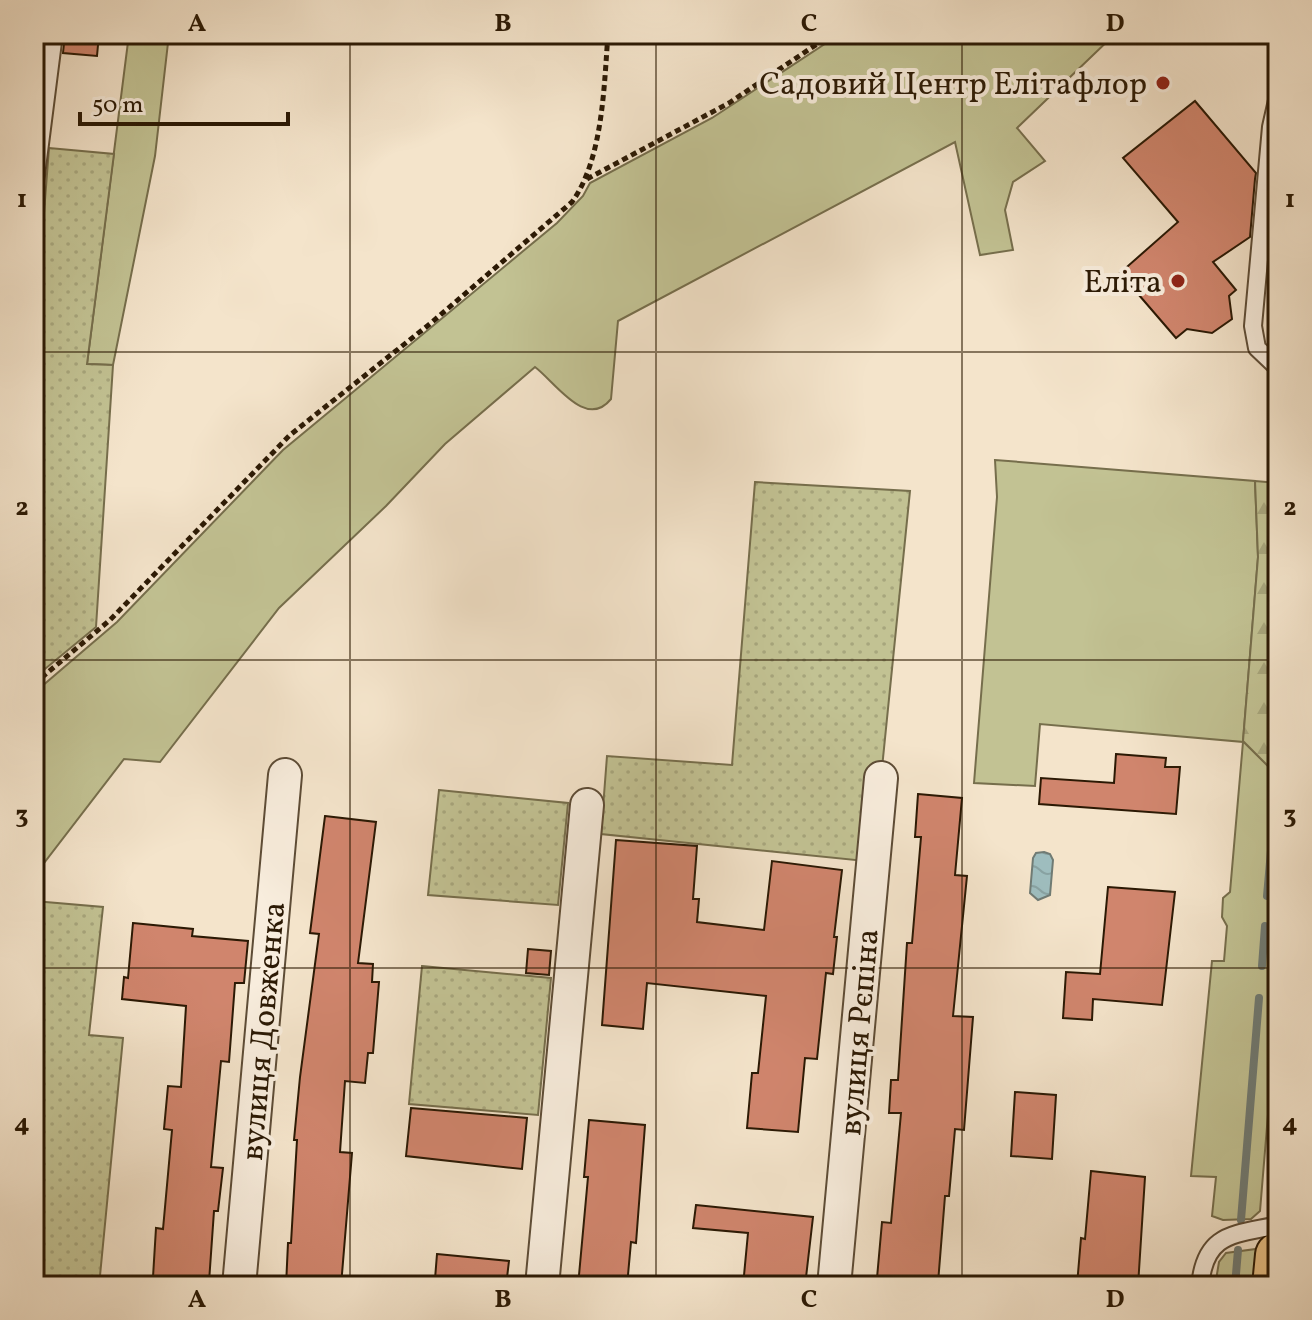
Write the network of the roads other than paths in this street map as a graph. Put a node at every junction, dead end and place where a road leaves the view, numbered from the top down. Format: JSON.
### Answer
{"nodes":[{"id":1,"x":54,"y":34,"type":"edge"},
{"id":2,"x":1278,"y":96,"type":"edge"},
{"id":3,"x":34,"y":191,"type":"edge"},
{"id":4,"x":1278,"y":368,"type":"edge"},
{"id":5,"x":285,"y":775,"type":"dead end"},
{"id":6,"x":881,"y":778,"type":"dead end"},
{"id":7,"x":587,"y":805,"type":"dead end"},
{"id":8,"x":1278,"y":1225,"type":"edge"},
{"id":9,"x":1278,"y":1255,"type":"edge"},
{"id":10,"x":239,"y":1286,"type":"edge"},
{"id":11,"x":542,"y":1286,"type":"edge"},
{"id":12,"x":834,"y":1286,"type":"edge"},
{"id":13,"x":1200,"y":1286,"type":"edge"},
{"id":14,"x":1275,"y":1286,"type":"edge"}],
"edges":[{"from":1,"to":3,"type":"lane"},
{"from":2,"to":4,"type":"lane"},
{"from":5,"to":10,"type":"street","name":"вулиця Довженка"},
{"from":6,"to":12,"type":"street","name":"вулиця Рєпіна"},
{"from":7,"to":11,"type":"street"},
{"from":8,"to":13,"type":"lane"},
{"from":9,"to":14,"type":"highway"}]}
